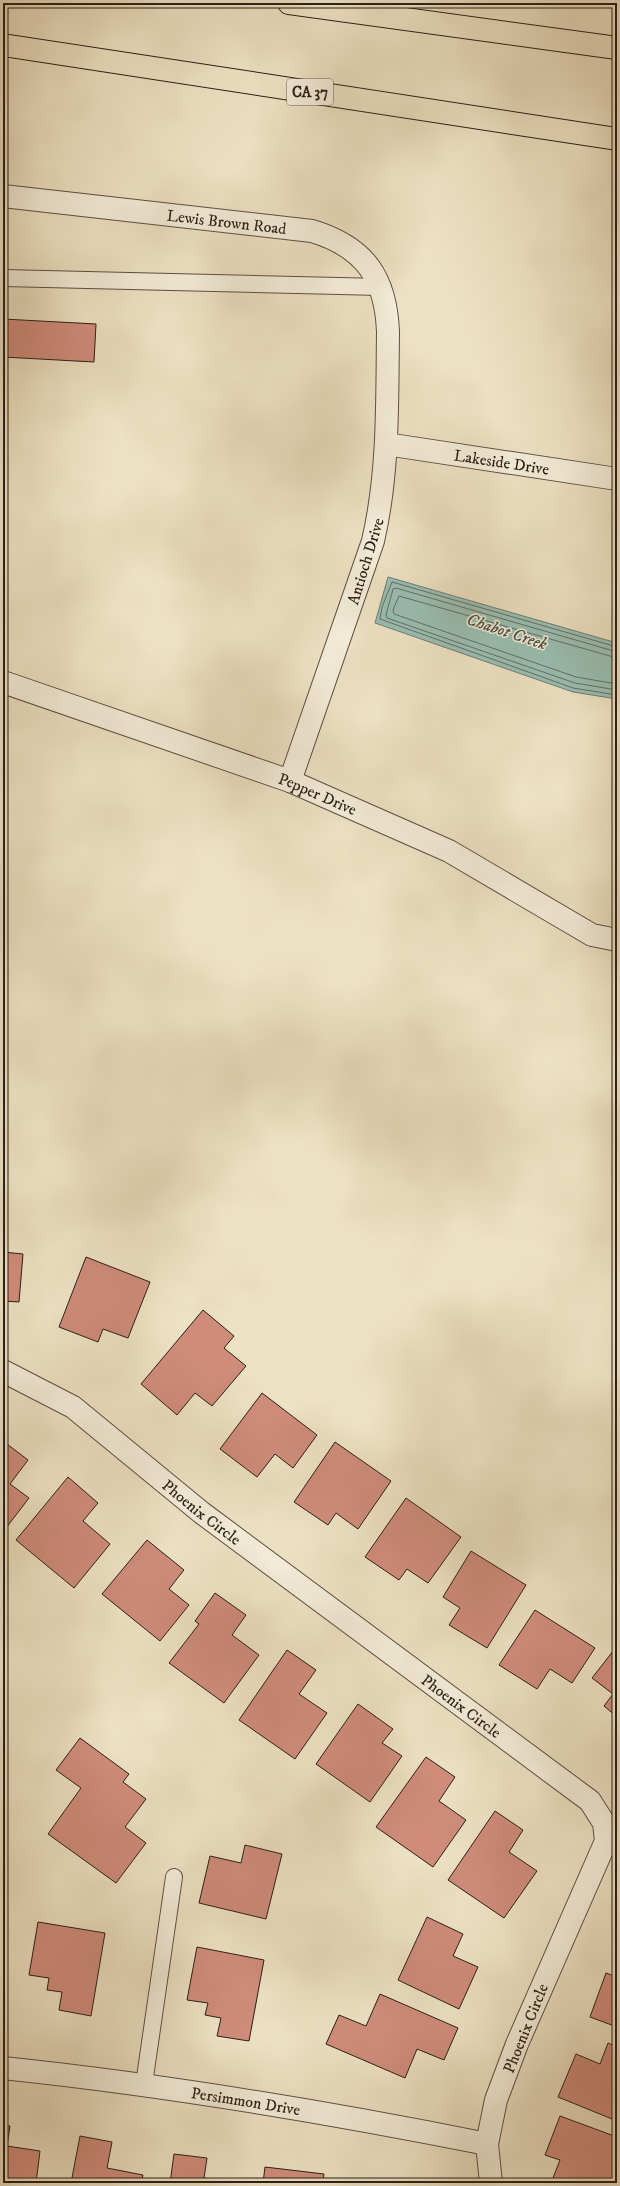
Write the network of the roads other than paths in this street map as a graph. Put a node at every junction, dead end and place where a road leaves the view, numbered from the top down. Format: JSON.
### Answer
{"nodes":[{"id":1,"x":289,"y":3,"type":"edge"},
{"id":2,"x":3,"y":45,"type":"edge"},
{"id":3,"x":617,"y":48,"type":"edge"},
{"id":4,"x":617,"y":139,"type":"edge"},
{"id":5,"x":3,"y":196,"type":"edge"},
{"id":6,"x":3,"y":278,"type":"edge"},
{"id":7,"x":381,"y":287,"type":"junction"},
{"id":8,"x":388,"y":332,"type":"joint"},
{"id":9,"x":386,"y":444,"type":"junction"},
{"id":10,"x":617,"y":479,"type":"edge"},
{"id":11,"x":3,"y":682,"type":"edge"},
{"id":12,"x":290,"y":781,"type":"junction"},
{"id":13,"x":617,"y":940,"type":"edge"},
{"id":14,"x":3,"y":1372,"type":"edge"},
{"id":15,"x":174,"y":1877,"type":"dead end"},
{"id":16,"x":3,"y":2068,"type":"edge"},
{"id":17,"x":144,"y":2084,"type":"junction"},
{"id":18,"x":487,"y":2144,"type":"junction"},
{"id":19,"x":491,"y":2183,"type":"edge"}],
"edges":[{"from":1,"to":3,"type":"highway"},
{"from":2,"to":4,"type":"highway","number":"CA 37"},
{"from":5,"to":7,"type":"street","name":"Lewis Brown Road"},
{"from":6,"to":7,"type":"lane"},
{"from":7,"to":8,"type":"street","name":"Lewis Brown Road"},
{"from":8,"to":9,"type":"street","name":"Antioch Drive"},
{"from":9,"to":10,"type":"street","name":"Lakeside Drive"},
{"from":9,"to":12,"type":"street","name":"Antioch Drive"},
{"from":11,"to":12,"type":"street","name":"Pepper Drive"},
{"from":12,"to":13,"type":"street","name":"Pepper Drive"},
{"from":14,"to":18,"type":"street","name":"Phoenix Circle"},
{"from":15,"to":17,"type":"lane"},
{"from":16,"to":17,"type":"street","name":"Persimmon Drive"},
{"from":17,"to":18,"type":"street","name":"Persimmon Drive"},
{"from":18,"to":19,"type":"street","name":"Phoenix Circle"}]}
